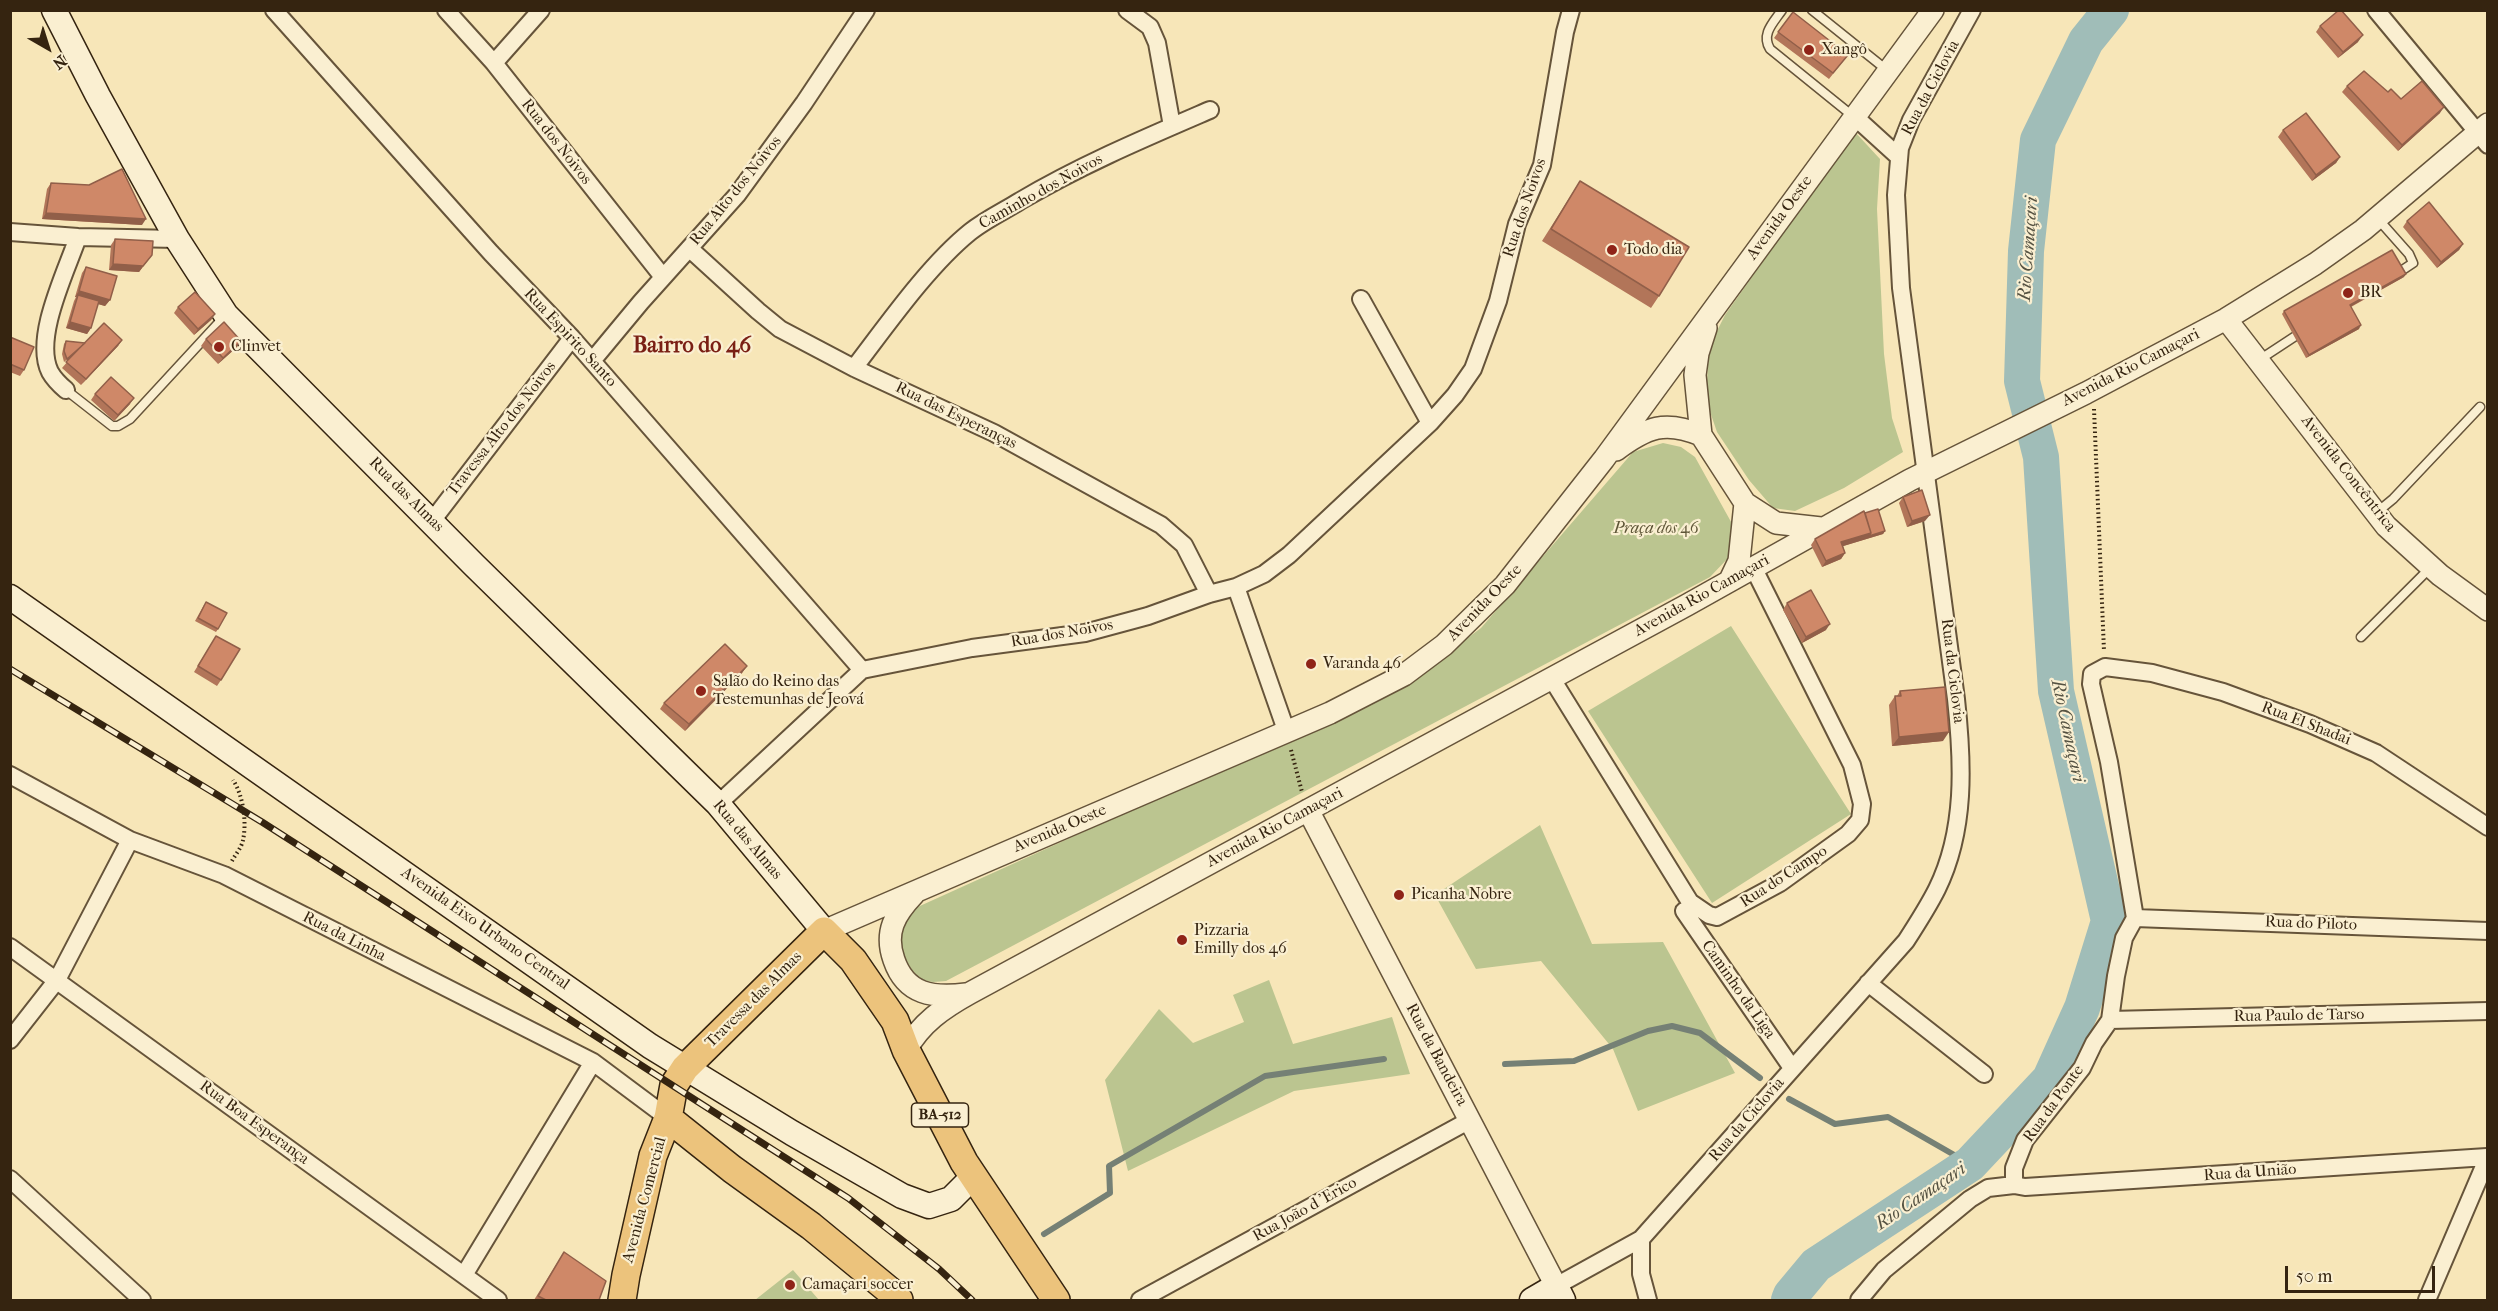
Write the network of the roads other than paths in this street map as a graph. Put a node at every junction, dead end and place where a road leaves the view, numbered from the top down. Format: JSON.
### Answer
{"nodes":[{"id":1,"x":54,"y":10,"type":"edge"},
{"id":2,"x":274,"y":10,"type":"edge"},
{"id":3,"x":446,"y":10,"type":"edge"},
{"id":4,"x":541,"y":10,"type":"edge"},
{"id":5,"x":866,"y":10,"type":"edge"},
{"id":6,"x":1127,"y":10,"type":"edge"},
{"id":7,"x":1571,"y":10,"type":"edge"},
{"id":8,"x":1782,"y":10,"type":"edge"},
{"id":9,"x":1812,"y":10,"type":"edge"},
{"id":10,"x":1933,"y":10,"type":"edge"},
{"id":11,"x":1972,"y":10,"type":"edge"},
{"id":12,"x":2376,"y":10,"type":"edge"},
{"id":13,"x":494,"y":63,"type":"junction"},
{"id":14,"x":1888,"y":72,"type":"junction"},
{"id":15,"x":1210,"y":110,"type":"dead end"},
{"id":16,"x":1855,"y":117,"type":"junction"},
{"id":17,"x":1172,"y":126,"type":"junction"},
{"id":18,"x":2484,"y":134,"type":"edge"},
{"id":19,"x":1899,"y":157,"type":"junction"},
{"id":20,"x":2378,"y":219,"type":"junction"},
{"id":21,"x":10,"y":232,"type":"edge"},
{"id":22,"x":78,"y":237,"type":"junction"},
{"id":23,"x":177,"y":239,"type":"junction"},
{"id":24,"x":690,"y":249,"type":"junction"},
{"id":25,"x":2401,"y":272,"type":"edge"},
{"id":26,"x":663,"y":277,"type":"junction"},
{"id":27,"x":1360,"y":299,"type":"dead end"},
{"id":28,"x":1712,"y":311,"type":"junction"},
{"id":29,"x":225,"y":315,"type":"junction"},
{"id":30,"x":2226,"y":319,"type":"junction"},
{"id":31,"x":2294,"y":337,"type":"edge"},
{"id":32,"x":572,"y":338,"type":"junction"},
{"id":33,"x":592,"y":360,"type":"junction"},
{"id":34,"x":2259,"y":360,"type":"junction"},
{"id":35,"x":854,"y":368,"type":"junction"},
{"id":36,"x":66,"y":390,"type":"joint"},
{"id":37,"x":2480,"y":407,"type":"dead end"},
{"id":38,"x":1430,"y":423,"type":"junction"},
{"id":39,"x":1701,"y":435,"type":"junction"},
{"id":40,"x":1604,"y":459,"type":"junction"},
{"id":41,"x":1925,"y":472,"type":"junction"},
{"id":42,"x":1745,"y":503,"type":"junction"},
{"id":43,"x":2376,"y":513,"type":"junction"},
{"id":44,"x":432,"y":520,"type":"junction"},
{"id":45,"x":1821,"y":528,"type":"junction"},
{"id":46,"x":1753,"y":567,"type":"junction"},
{"id":47,"x":2431,"y":567,"type":"junction"},
{"id":48,"x":1730,"y":580,"type":"junction"},
{"id":49,"x":1236,"y":587,"type":"junction"},
{"id":50,"x":1209,"y":594,"type":"junction"},
{"id":51,"x":10,"y":597,"type":"edge"},
{"id":52,"x":2487,"y":610,"type":"edge"},
{"id":53,"x":2361,"y":637,"type":"dead end"},
{"id":54,"x":862,"y":670,"type":"junction"},
{"id":55,"x":1552,"y":679,"type":"junction"},
{"id":56,"x":1287,"y":733,"type":"junction"},
{"id":57,"x":10,"y":775,"type":"edge"},
{"id":58,"x":718,"y":804,"type":"junction"},
{"id":59,"x":1308,"y":810,"type":"junction"},
{"id":60,"x":2487,"y":827,"type":"edge"},
{"id":61,"x":130,"y":840,"type":"junction"},
{"id":62,"x":918,"y":889,"type":"junction"},
{"id":63,"x":1684,"y":911,"type":"dead end"},
{"id":64,"x":2135,"y":918,"type":"junction"},
{"id":65,"x":824,"y":931,"type":"junction"},
{"id":66,"x":2487,"y":931,"type":"edge"},
{"id":67,"x":10,"y":947,"type":"edge"},
{"id":68,"x":57,"y":980,"type":"junction"},
{"id":69,"x":1868,"y":983,"type":"junction"},
{"id":70,"x":970,"y":993,"type":"junction"},
{"id":71,"x":2487,"y":1011,"type":"edge"},
{"id":72,"x":2110,"y":1020,"type":"junction"},
{"id":73,"x":10,"y":1040,"type":"edge"},
{"id":74,"x":906,"y":1050,"type":"junction"},
{"id":75,"x":593,"y":1062,"type":"junction"},
{"id":76,"x":685,"y":1068,"type":"junction"},
{"id":77,"x":1792,"y":1068,"type":"junction"},
{"id":78,"x":1984,"y":1074,"type":"dead end"},
{"id":79,"x":668,"y":1118,"type":"junction"},
{"id":80,"x":1470,"y":1120,"type":"junction"},
{"id":81,"x":2487,"y":1157,"type":"edge"},
{"id":82,"x":973,"y":1177,"type":"junction"},
{"id":83,"x":10,"y":1179,"type":"edge"},
{"id":84,"x":2014,"y":1185,"type":"junction"},
{"id":85,"x":1641,"y":1239,"type":"junction"},
{"id":86,"x":464,"y":1275,"type":"junction"},
{"id":87,"x":1559,"y":1293,"type":"edge"},
{"id":88,"x":142,"y":1300,"type":"edge"},
{"id":89,"x":498,"y":1300,"type":"edge"},
{"id":90,"x":622,"y":1300,"type":"edge"},
{"id":91,"x":899,"y":1300,"type":"edge"},
{"id":92,"x":1056,"y":1300,"type":"edge"},
{"id":93,"x":1140,"y":1300,"type":"edge"},
{"id":94,"x":1532,"y":1300,"type":"edge"},
{"id":95,"x":1648,"y":1300,"type":"edge"},
{"id":96,"x":1859,"y":1300,"type":"edge"},
{"id":97,"x":2427,"y":1300,"type":"edge"}],
"edges":[{"from":1,"to":23,"type":"main road","name":"Rua das Almas"},
{"from":2,"to":32,"type":"street","name":"Rua Espirito Santo"},
{"from":3,"to":13,"type":"street","name":"Rua dos Noivos"},
{"from":4,"to":13,"type":"street"},
{"from":5,"to":24,"type":"street","name":"Rua Alto dos Noivos"},
{"from":6,"to":17,"type":"street"},
{"from":7,"to":38,"type":"street","name":"Rua dos Noivos"},
{"from":8,"to":16,"type":"lane"},
{"from":9,"to":14,"type":"lane"},
{"from":10,"to":14,"type":"street","name":"Avenida Oeste"},
{"from":11,"to":19,"type":"street","name":"Rua da Ciclovia"},
{"from":12,"to":18,"type":"street"},
{"from":13,"to":26,"type":"street","name":"Rua dos Noivos"},
{"from":14,"to":16,"type":"street","name":"Avenida Oeste"},
{"from":15,"to":17,"type":"street","name":"Caminho dos Noivos"},
{"from":16,"to":19,"type":"street"},
{"from":16,"to":28,"type":"street","name":"Avenida Oeste"},
{"from":17,"to":35,"type":"street","name":"Caminho dos Noivos"},
{"from":18,"to":20,"type":"street","name":"Avenida Rio Camaçari"},
{"from":19,"to":41,"type":"street","name":"Rua da Ciclovia"},
{"from":20,"to":25,"type":"lane"},
{"from":20,"to":30,"type":"street","name":"Avenida Rio Camaçari"},
{"from":21,"to":22,"type":"street"},
{"from":22,"to":23,"type":"street"},
{"from":22,"to":36,"type":"street"},
{"from":23,"to":29,"type":"main road","name":"Rua das Almas"},
{"from":24,"to":26,"type":"street","name":"Rua Alto dos Noivos"},
{"from":24,"to":35,"type":"street","name":"Rua das Esperanças"},
{"from":26,"to":33,"type":"street","name":"Rua Alto dos Noivos"},
{"from":27,"to":38,"type":"street"},
{"from":28,"to":39,"type":"street"},
{"from":28,"to":40,"type":"street","name":"Avenida Oeste"},
{"from":29,"to":36,"type":"lane"},
{"from":29,"to":44,"type":"main road","name":"Rua das Almas"},
{"from":30,"to":34,"type":"street","name":"Avenida Concêntrica"},
{"from":30,"to":41,"type":"street","name":"Avenida Rio Camaçari"},
{"from":31,"to":34,"type":"lane"},
{"from":32,"to":33,"type":"street","name":"Rua Espirito Santo"},
{"from":32,"to":44,"type":"street","name":"Travessa Alto dos Noivos"},
{"from":33,"to":54,"type":"street","name":"Rua Espirito Santo"},
{"from":34,"to":43,"type":"street","name":"Avenida Concêntrica"},
{"from":35,"to":50,"type":"street","name":"Rua das Esperanças"},
{"from":37,"to":43,"type":"lane"},
{"from":38,"to":49,"type":"street","name":"Rua dos Noivos"},
{"from":39,"to":40,"type":"street"},
{"from":39,"to":42,"type":"street"},
{"from":40,"to":56,"type":"street","name":"Avenida Oeste"},
{"from":41,"to":45,"type":"street","name":"Avenida Rio Camaçari"},
{"from":41,"to":69,"type":"street","name":"Rua da Ciclovia"},
{"from":42,"to":45,"type":"street"},
{"from":42,"to":48,"type":"street"},
{"from":43,"to":47,"type":"street","name":"Avenida Concêntrica"},
{"from":44,"to":58,"type":"main road","name":"Rua das Almas"},
{"from":45,"to":46,"type":"street","name":"Avenida Rio Camaçari"},
{"from":46,"to":48,"type":"street","name":"Avenida Rio Camaçari"},
{"from":46,"to":55,"type":"street","name":"Rua do Campo"},
{"from":47,"to":52,"type":"street","name":"Avenida Concêntrica"},
{"from":47,"to":53,"type":"lane"},
{"from":48,"to":55,"type":"street","name":"Avenida Rio Camaçari"},
{"from":49,"to":50,"type":"street","name":"Rua dos Noivos"},
{"from":49,"to":56,"type":"street"},
{"from":50,"to":54,"type":"street","name":"Rua dos Noivos"},
{"from":51,"to":76,"type":"main road","name":"Avenida Eixo Urbano Central"},
{"from":54,"to":58,"type":"street"},
{"from":55,"to":59,"type":"street","name":"Avenida Rio Camaçari"},
{"from":56,"to":62,"type":"street","name":"Avenida Oeste"},
{"from":57,"to":61,"type":"street","name":"Rua da Linha"},
{"from":58,"to":65,"type":"main road","name":"Rua das Almas"},
{"from":59,"to":70,"type":"street","name":"Avenida Rio Camaçari"},
{"from":59,"to":80,"type":"street","name":"Rua da Bandeira"},
{"from":60,"to":64,"type":"street","name":"Rua El Shadai"},
{"from":61,"to":68,"type":"street"},
{"from":61,"to":75,"type":"street","name":"Rua da Linha"},
{"from":62,"to":65,"type":"street","name":"Avenida Oeste"},
{"from":62,"to":70,"type":"street"},
{"from":63,"to":77,"type":"street","name":"Caminho da Liga"},
{"from":64,"to":66,"type":"street","name":"Rua do Piloto"},
{"from":64,"to":72,"type":"street","name":"Rua da Ponte"},
{"from":65,"to":74,"type":"main road","number":"BA-512"},
{"from":65,"to":76,"type":"main road","name":"Travessa das Almas"},
{"from":67,"to":68,"type":"street","name":"Rua Boa Esperança"},
{"from":68,"to":73,"type":"street"},
{"from":68,"to":86,"type":"street","name":"Rua Boa Esperança"},
{"from":69,"to":77,"type":"street","name":"Rua da Ciclovia"},
{"from":69,"to":78,"type":"street"},
{"from":70,"to":74,"type":"street","name":"Avenida Rio Camaçari"},
{"from":71,"to":72,"type":"street","name":"Rua Paulo de Tarso"},
{"from":72,"to":84,"type":"street","name":"Rua da Ponte"},
{"from":74,"to":82,"type":"main road","number":"BA-512"},
{"from":75,"to":79,"type":"street","name":"Rua da Linha"},
{"from":75,"to":86,"type":"street"},
{"from":76,"to":79,"type":"main road","name":"Avenida Comercial"},
{"from":76,"to":82,"type":"main road","name":"Avenida Eixo Urbano Central"},
{"from":77,"to":85,"type":"street","name":"Rua da Ciclovia"},
{"from":79,"to":90,"type":"main road","name":"Avenida Comercial"},
{"from":79,"to":91,"type":"main road"},
{"from":80,"to":87,"type":"street","name":"Rua da Bandeira"},
{"from":80,"to":93,"type":"street","name":"Rua João d 'Erico"},
{"from":81,"to":84,"type":"street","name":"Rua da União"},
{"from":81,"to":97,"type":"street"},
{"from":82,"to":92,"type":"main road","number":"BA-512"},
{"from":83,"to":88,"type":"street"},
{"from":84,"to":96,"type":"street"},
{"from":85,"to":87,"type":"street","name":"Rua da Ciclovia"},
{"from":85,"to":95,"type":"street"},
{"from":86,"to":89,"type":"street","name":"Rua Boa Esperança"},
{"from":87,"to":94,"type":"main road"}]}
